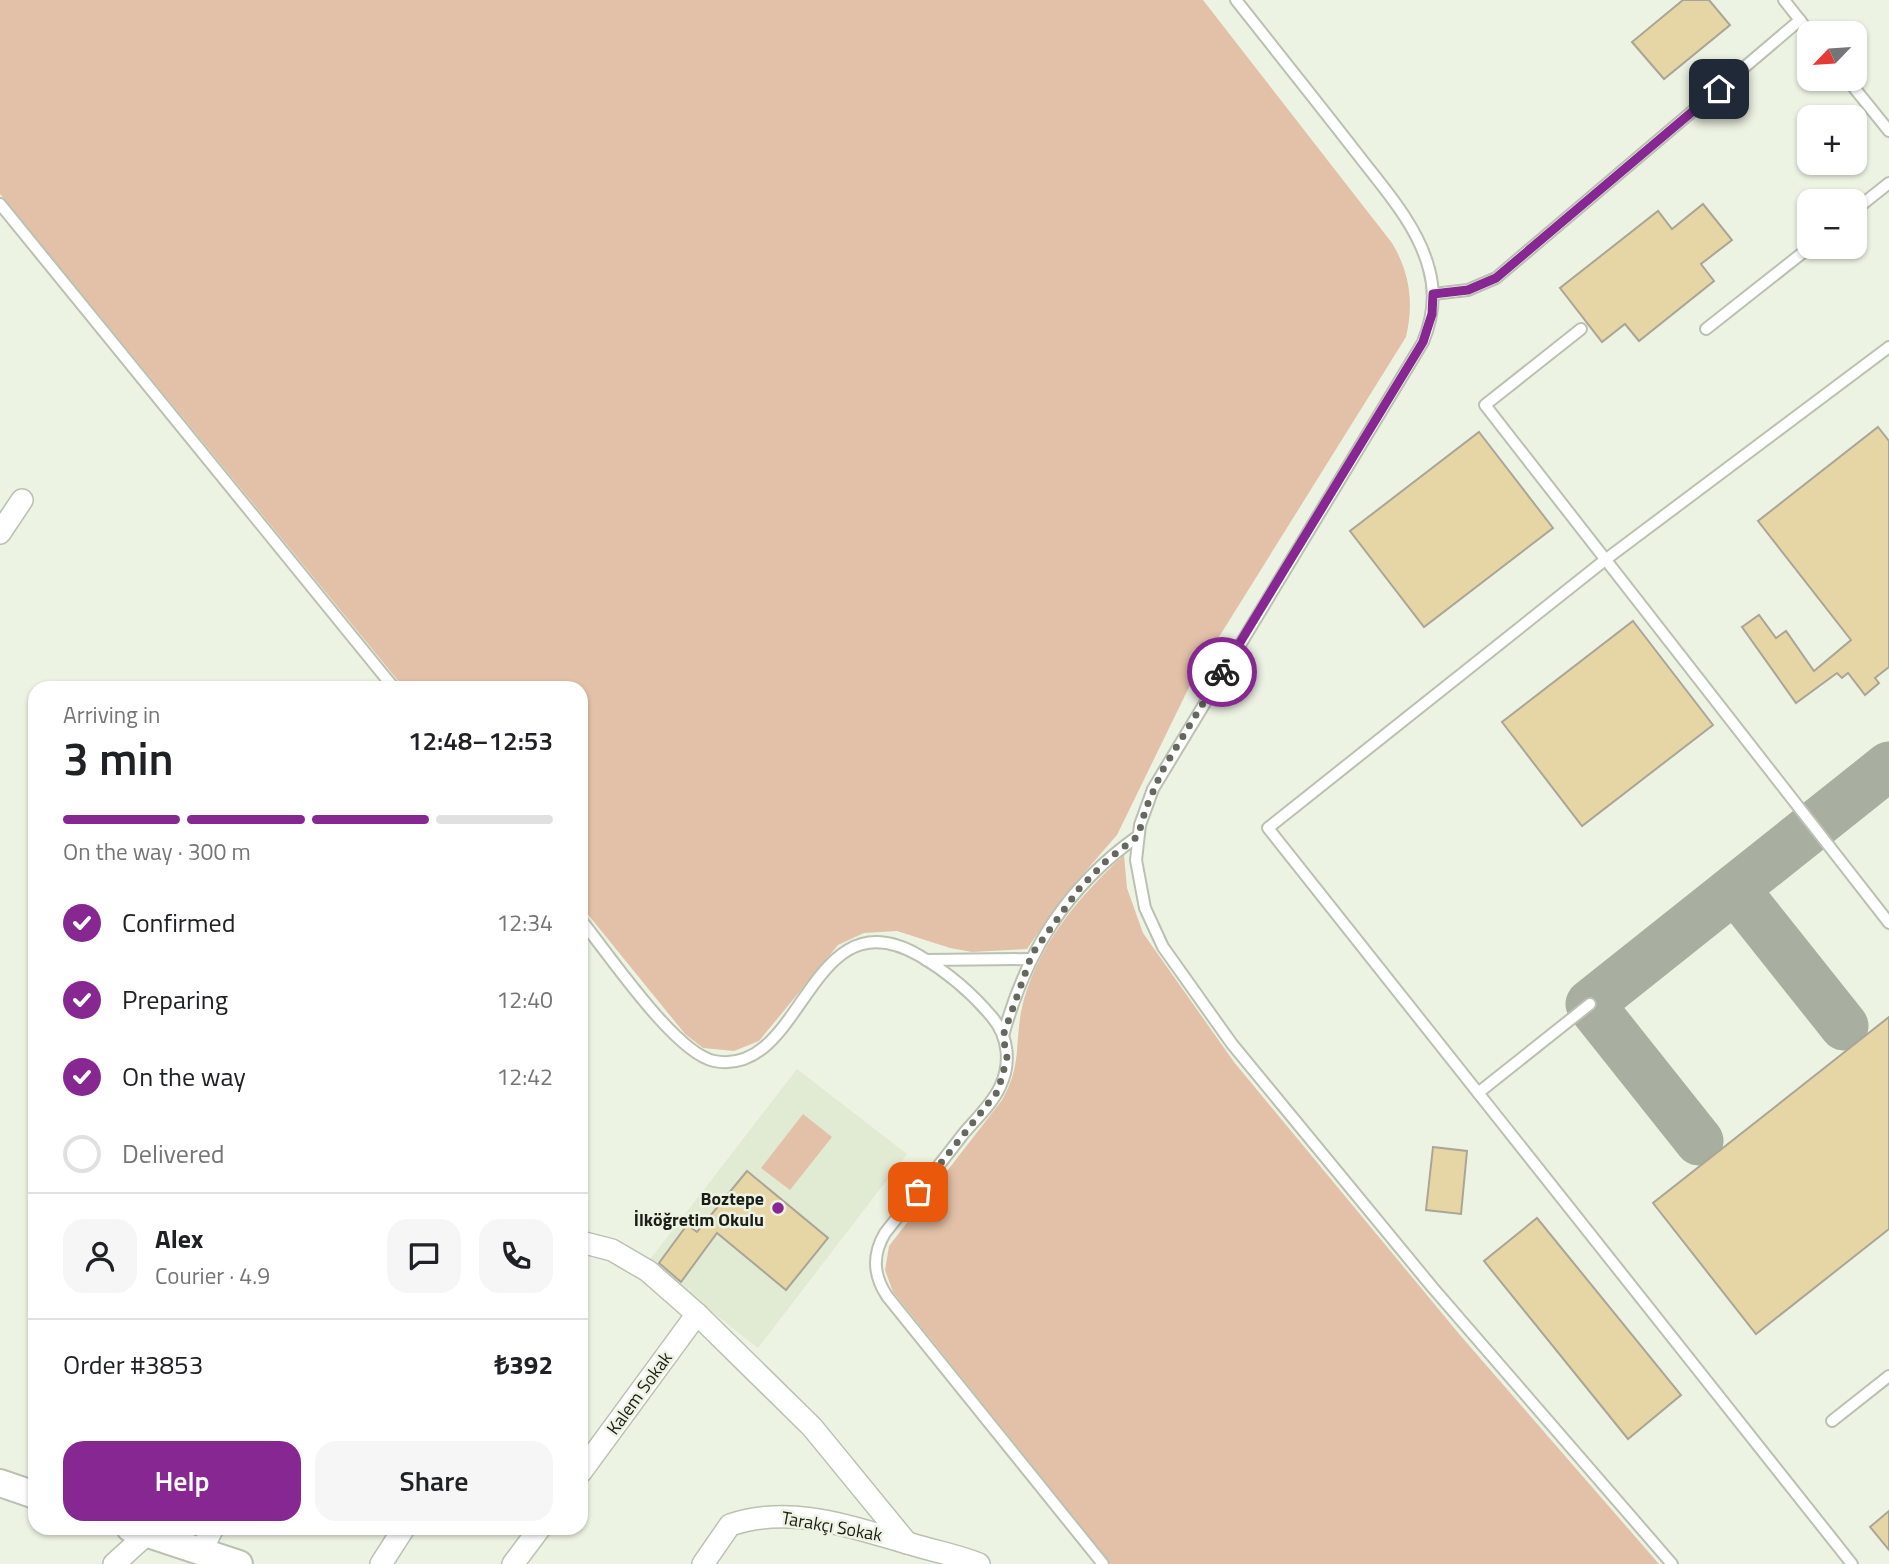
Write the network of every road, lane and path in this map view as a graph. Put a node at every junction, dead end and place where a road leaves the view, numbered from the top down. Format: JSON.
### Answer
{"nodes":[{"id":1,"x":1236,"y":0,"type":"edge"},
{"id":2,"x":1784,"y":0,"type":"edge"},
{"id":3,"x":1800,"y":20,"type":"joint"},
{"id":4,"x":1857,"y":91,"type":"edge"},
{"id":5,"x":1889,"y":131,"type":"edge"},
{"id":6,"x":1889,"y":183,"type":"edge"},
{"id":7,"x":1867,"y":200,"type":"edge"},
{"id":8,"x":0,"y":204,"type":"edge"},
{"id":9,"x":1797,"y":257,"type":"edge"},
{"id":10,"x":1433,"y":294,"type":"junction"},
{"id":11,"x":1581,"y":329,"type":"dead end"},
{"id":12,"x":1706,"y":329,"type":"dead end"},
{"id":13,"x":1889,"y":346,"type":"edge"},
{"id":14,"x":22,"y":500,"type":"dead end"},
{"id":15,"x":0,"y":533,"type":"edge"},
{"id":16,"x":1605,"y":560,"type":"junction"},
{"id":17,"x":388,"y":681,"type":"edge"},
{"id":18,"x":1138,"y":836,"type":"junction"},
{"id":19,"x":1889,"y":923,"type":"edge"},
{"id":20,"x":588,"y":929,"type":"edge"},
{"id":21,"x":1030,"y":959,"type":"junction"},
{"id":22,"x":926,"y":960,"type":"junction"},
{"id":23,"x":1590,"y":1004,"type":"dead end"},
{"id":24,"x":1003,"y":1036,"type":"junction"},
{"id":25,"x":1478,"y":1093,"type":"junction"},
{"id":26,"x":588,"y":1245,"type":"edge"},
{"id":27,"x":697,"y":1314,"type":"junction"},
{"id":28,"x":1889,"y":1376,"type":"edge"},
{"id":29,"x":1832,"y":1421,"type":"dead end"},
{"id":30,"x":588,"y":1462,"type":"edge"},
{"id":31,"x":0,"y":1483,"type":"edge"},
{"id":32,"x":28,"y":1493,"type":"edge"},
{"id":33,"x":136,"y":1535,"type":"edge"},
{"id":34,"x":173,"y":1535,"type":"edge"},
{"id":35,"x":400,"y":1535,"type":"edge"},
{"id":36,"x":535,"y":1535,"type":"edge"},
{"id":37,"x":207,"y":1539,"type":"edge"},
{"id":38,"x":907,"y":1543,"type":"junction"},
{"id":39,"x":114,"y":1564,"type":"edge"},
{"id":40,"x":239,"y":1564,"type":"edge"},
{"id":41,"x":381,"y":1564,"type":"edge"},
{"id":42,"x":513,"y":1564,"type":"edge"},
{"id":43,"x":703,"y":1564,"type":"edge"},
{"id":44,"x":979,"y":1564,"type":"edge"},
{"id":45,"x":1103,"y":1564,"type":"edge"},
{"id":46,"x":1672,"y":1564,"type":"edge"},
{"id":47,"x":1852,"y":1564,"type":"edge"}],
"edges":[{"from":1,"to":10,"type":"lane"},
{"from":2,"to":3,"type":"lane"},
{"from":3,"to":10,"type":"lane"},
{"from":4,"to":5,"type":"lane"},
{"from":6,"to":7,"type":"lane"},
{"from":8,"to":17,"type":"lane"},
{"from":9,"to":12,"type":"lane"},
{"from":10,"to":18,"type":"lane"},
{"from":11,"to":16,"type":"lane"},
{"from":13,"to":16,"type":"lane"},
{"from":14,"to":15,"type":"street"},
{"from":16,"to":19,"type":"lane"},
{"from":16,"to":25,"type":"lane"},
{"from":18,"to":21,"type":"lane"},
{"from":18,"to":46,"type":"lane"},
{"from":20,"to":22,"type":"lane"},
{"from":21,"to":22,"type":"lane"},
{"from":21,"to":24,"type":"lane"},
{"from":22,"to":24,"type":"lane"},
{"from":23,"to":25,"type":"lane"},
{"from":24,"to":45,"type":"lane"},
{"from":25,"to":47,"type":"lane"},
{"from":26,"to":27,"type":"street"},
{"from":27,"to":30,"type":"street","name":"Kalem Sokak"},
{"from":27,"to":38,"type":"street"},
{"from":28,"to":29,"type":"lane"},
{"from":31,"to":32,"type":"street"},
{"from":33,"to":39,"type":"street"},
{"from":34,"to":37,"type":"street"},
{"from":35,"to":41,"type":"street"},
{"from":36,"to":42,"type":"street"},
{"from":37,"to":40,"type":"street"},
{"from":38,"to":43,"type":"street","name":"Tarakçı Sokak"},
{"from":38,"to":44,"type":"street","name":"Tarakçı Sokak"}]}
